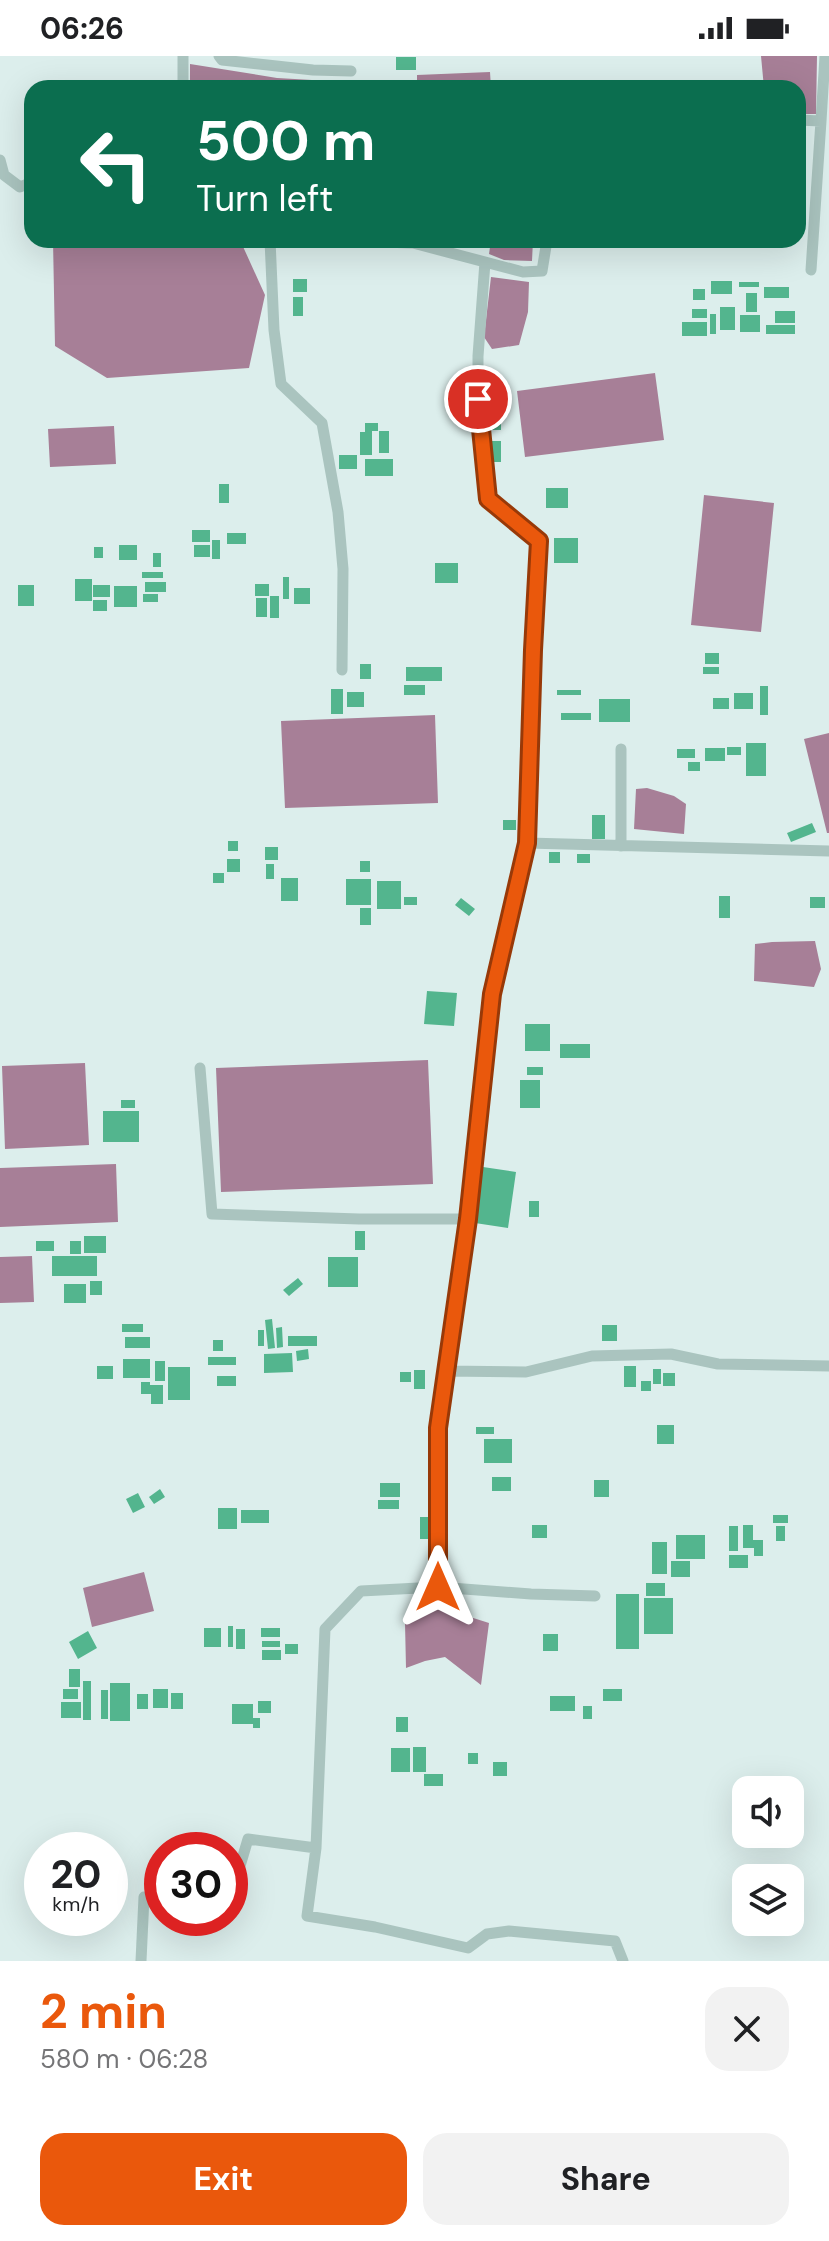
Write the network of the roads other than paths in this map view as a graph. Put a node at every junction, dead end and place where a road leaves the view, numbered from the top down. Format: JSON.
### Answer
{"nodes":[{"id":1,"x":183,"y":56,"type":"edge"},
{"id":2,"x":219,"y":56,"type":"edge"},
{"id":3,"x":825,"y":56,"type":"edge"},
{"id":4,"x":351,"y":71,"type":"dead end"},
{"id":5,"x":183,"y":80,"type":"edge"},
{"id":6,"x":806,"y":120,"type":"edge"},
{"id":7,"x":821,"y":121,"type":"junction"},
{"id":8,"x":0,"y":160,"type":"edge"},
{"id":9,"x":24,"y":185,"type":"edge"},
{"id":10,"x":270,"y":248,"type":"edge"},
{"id":11,"x":432,"y":248,"type":"edge"},
{"id":12,"x":546,"y":248,"type":"edge"},
{"id":13,"x":485,"y":262,"type":"junction"},
{"id":14,"x":811,"y":270,"type":"dead end"},
{"id":15,"x":342,"y":670,"type":"dead end"},
{"id":16,"x":621,"y":749,"type":"dead end"},
{"id":17,"x":527,"y":843,"type":"junction"},
{"id":18,"x":621,"y":846,"type":"junction"},
{"id":19,"x":829,"y":851,"type":"edge"},
{"id":20,"x":200,"y":1068,"type":"dead end"},
{"id":21,"x":468,"y":1219,"type":"junction"},
{"id":22,"x":829,"y":1366,"type":"edge"},
{"id":23,"x":446,"y":1371,"type":"junction"},
{"id":24,"x":438,"y":1587,"type":"junction"},
{"id":25,"x":595,"y":1596,"type":"dead end"},
{"id":26,"x":248,"y":1839,"type":"edge"},
{"id":27,"x":316,"y":1848,"type":"junction"},
{"id":28,"x":144,"y":1897,"type":"edge"},
{"id":29,"x":141,"y":1961,"type":"edge"},
{"id":30,"x":623,"y":1961,"type":"edge"}],
"edges":[{"from":1,"to":5,"type":"street"},
{"from":2,"to":4,"type":"street"},
{"from":3,"to":7,"type":"street"},
{"from":6,"to":7,"type":"street"},
{"from":7,"to":14,"type":"street"},
{"from":8,"to":9,"type":"street"},
{"from":10,"to":15,"type":"street"},
{"from":11,"to":13,"type":"street"},
{"from":12,"to":13,"type":"street"},
{"from":13,"to":17,"type":"street"},
{"from":16,"to":18,"type":"street"},
{"from":17,"to":18,"type":"street"},
{"from":17,"to":21,"type":"street"},
{"from":18,"to":19,"type":"street"},
{"from":20,"to":21,"type":"street"},
{"from":21,"to":23,"type":"street"},
{"from":22,"to":23,"type":"street"},
{"from":23,"to":24,"type":"street"},
{"from":24,"to":25,"type":"street"},
{"from":24,"to":27,"type":"street"},
{"from":26,"to":27,"type":"street"},
{"from":27,"to":30,"type":"street"},
{"from":28,"to":29,"type":"street"}]}
